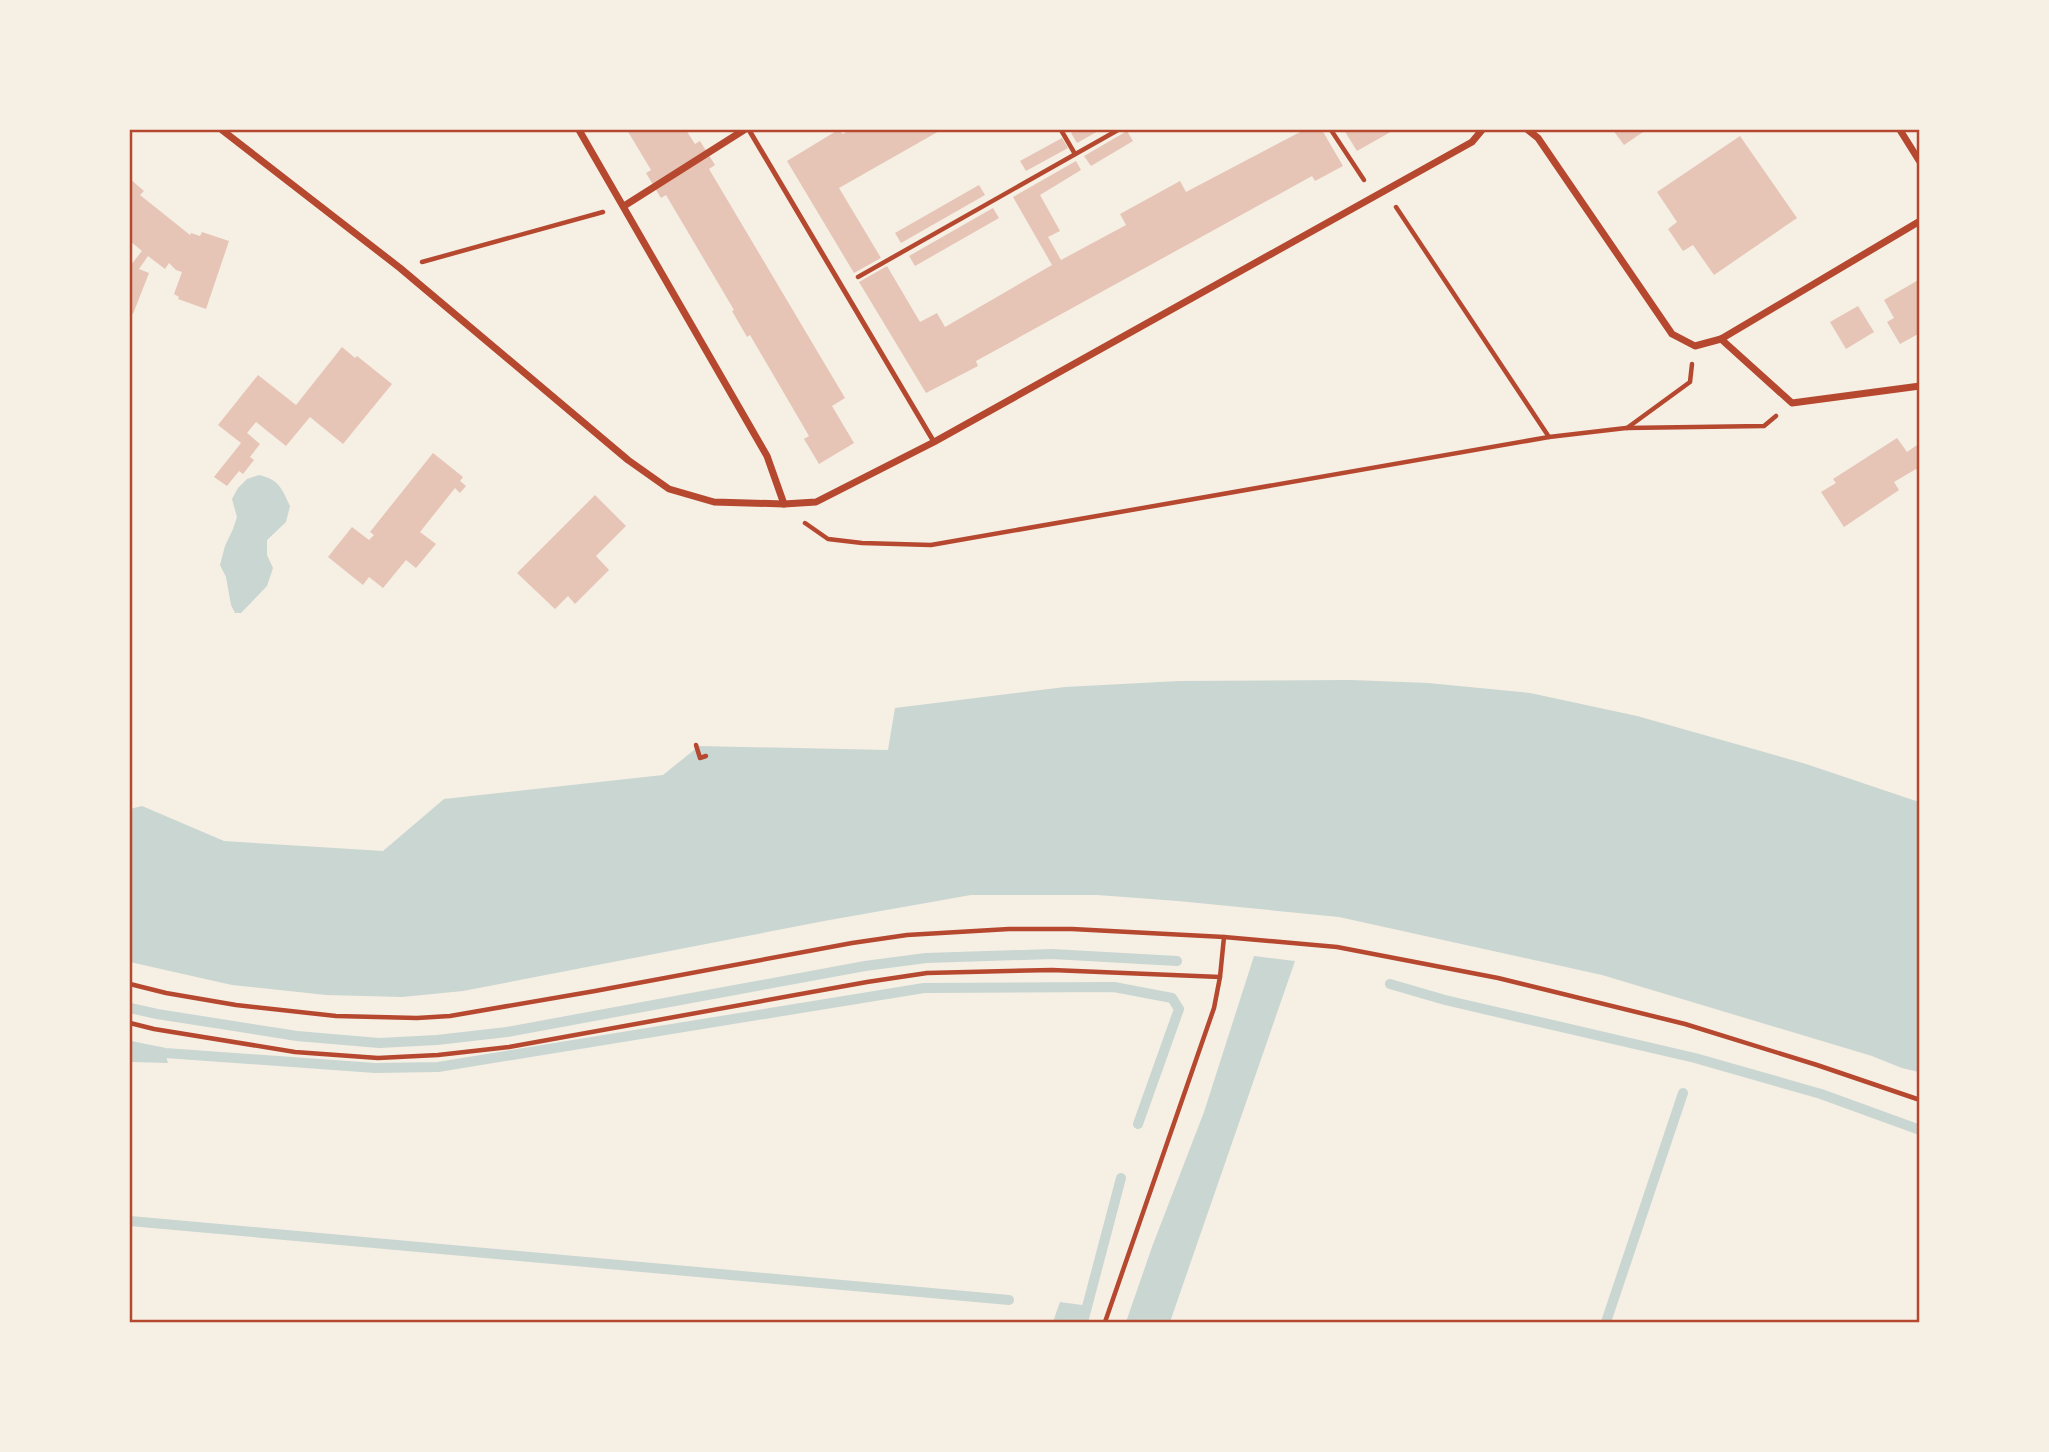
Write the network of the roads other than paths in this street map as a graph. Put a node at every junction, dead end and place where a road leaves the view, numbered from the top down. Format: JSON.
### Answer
{"nodes":[{"id":1,"x":222,"y":130,"type":"edge"},
{"id":2,"x":579,"y":130,"type":"edge"},
{"id":3,"x":747,"y":130,"type":"edge"},
{"id":4,"x":1482,"y":130,"type":"edge"},
{"id":5,"x":1528,"y":130,"type":"edge"},
{"id":6,"x":1900,"y":130,"type":"edge"},
{"id":7,"x":1920,"y":163,"type":"edge"},
{"id":8,"x":624,"y":206,"type":"junction"},
{"id":9,"x":1920,"y":221,"type":"edge"},
{"id":10,"x":1721,"y":338,"type":"junction"},
{"id":11,"x":1920,"y":386,"type":"edge"},
{"id":12,"x":934,"y":442,"type":"junction"},
{"id":13,"x":784,"y":504,"type":"junction"}],
"edges":[{"from":1,"to":13,"type":"street"},
{"from":2,"to":8,"type":"street"},
{"from":3,"to":8,"type":"street"},
{"from":3,"to":12,"type":"lane"},
{"from":4,"to":12,"type":"street"},
{"from":5,"to":10,"type":"street"},
{"from":6,"to":7,"type":"street"},
{"from":8,"to":13,"type":"street"},
{"from":9,"to":10,"type":"street"},
{"from":10,"to":11,"type":"street"},
{"from":12,"to":13,"type":"street"}]}
